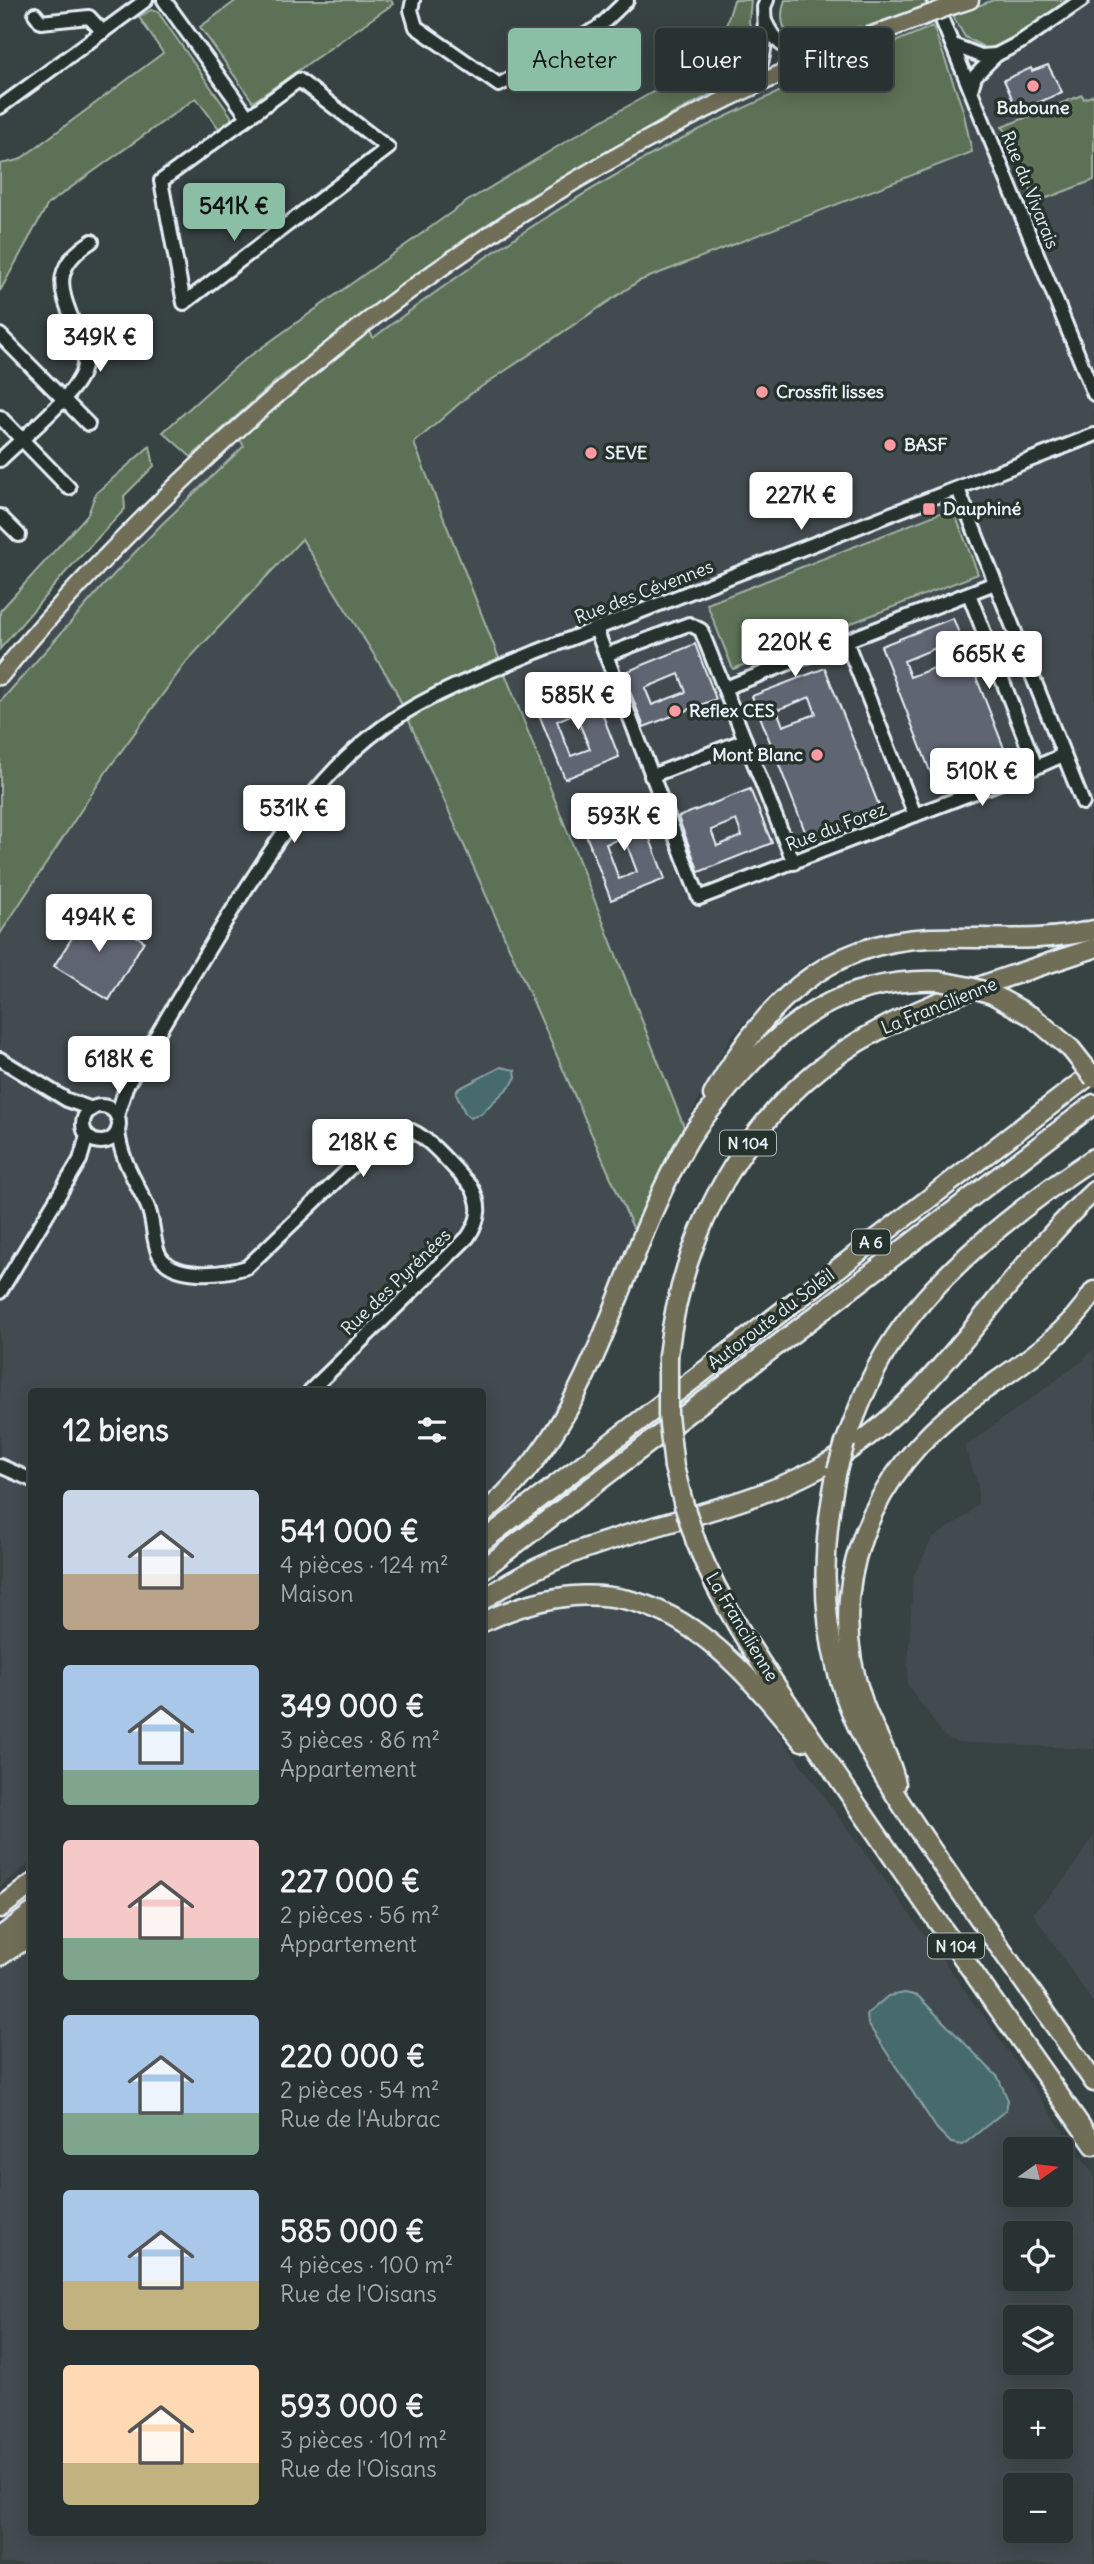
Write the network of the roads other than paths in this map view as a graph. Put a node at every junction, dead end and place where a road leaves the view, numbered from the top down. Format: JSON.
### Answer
{"nodes":[{"id":1,"x":146,"y":0,"type":"edge"},
{"id":2,"x":164,"y":0,"type":"edge"},
{"id":3,"x":413,"y":0,"type":"edge"},
{"id":4,"x":627,"y":0,"type":"edge"},
{"id":5,"x":767,"y":0,"type":"edge"},
{"id":6,"x":934,"y":0,"type":"edge"},
{"id":7,"x":970,"y":0,"type":"edge"},
{"id":8,"x":1082,"y":0,"type":"edge"},
{"id":9,"x":35,"y":14,"type":"dead end"},
{"id":10,"x":765,"y":21,"type":"junction"},
{"id":11,"x":890,"y":28,"type":"edge"},
{"id":12,"x":103,"y":32,"type":"junction"},
{"id":13,"x":780,"y":44,"type":"edge"},
{"id":14,"x":953,"y":45,"type":"junction"},
{"id":15,"x":996,"y":55,"type":"junction"},
{"id":16,"x":780,"y":77,"type":"edge"},
{"id":17,"x":971,"y":90,"type":"junction"},
{"id":18,"x":721,"y":103,"type":"junction"},
{"id":19,"x":0,"y":107,"type":"edge"},
{"id":20,"x":248,"y":117,"type":"junction"},
{"id":21,"x":92,"y":241,"type":"dead end"},
{"id":22,"x":0,"y":335,"type":"edge"},
{"id":23,"x":1094,"y":394,"type":"edge"},
{"id":24,"x":62,"y":400,"type":"junction"},
{"id":25,"x":0,"y":417,"type":"edge"},
{"id":26,"x":88,"y":424,"type":"dead end"},
{"id":27,"x":1094,"y":435,"type":"edge"},
{"id":28,"x":21,"y":439,"type":"junction"},
{"id":29,"x":0,"y":460,"type":"edge"},
{"id":30,"x":69,"y":488,"type":"dead end"},
{"id":31,"x":958,"y":489,"type":"junction"},
{"id":32,"x":0,"y":516,"type":"edge"},
{"id":33,"x":19,"y":535,"type":"dead end"},
{"id":34,"x":995,"y":583,"type":"junction"},
{"id":35,"x":969,"y":594,"type":"junction"},
{"id":36,"x":596,"y":629,"type":"junction"},
{"id":37,"x":846,"y":641,"type":"junction"},
{"id":38,"x":606,"y":654,"type":"junction"},
{"id":39,"x":0,"y":676,"type":"edge"},
{"id":40,"x":725,"y":688,"type":"junction"},
{"id":41,"x":745,"y":740,"type":"junction"},
{"id":42,"x":1063,"y":755,"type":"junction"},
{"id":43,"x":1036,"y":767,"type":"junction"},
{"id":44,"x":651,"y":776,"type":"junction"},
{"id":45,"x":1083,"y":803,"type":"dead end"},
{"id":46,"x":915,"y":815,"type":"junction"},
{"id":47,"x":794,"y":863,"type":"junction"},
{"id":48,"x":1094,"y":930,"type":"edge"},
{"id":49,"x":1094,"y":948,"type":"edge"},
{"id":50,"x":0,"y":1059,"type":"edge"},
{"id":51,"x":1094,"y":1072,"type":"edge"},
{"id":52,"x":1094,"y":1078,"type":"edge"},
{"id":53,"x":126,"y":1087,"type":"junction"},
{"id":54,"x":67,"y":1100,"type":"junction"},
{"id":55,"x":1094,"y":1104,"type":"edge"},
{"id":56,"x":97,"y":1108,"type":"junction"},
{"id":57,"x":117,"y":1123,"type":"junction"},
{"id":58,"x":85,"y":1130,"type":"junction"},
{"id":59,"x":690,"y":1138,"type":"junction"},
{"id":60,"x":102,"y":1142,"type":"junction"},
{"id":61,"x":1094,"y":1152,"type":"edge"},
{"id":62,"x":121,"y":1154,"type":"junction"},
{"id":63,"x":1094,"y":1158,"type":"edge"},
{"id":64,"x":80,"y":1160,"type":"junction"},
{"id":65,"x":1068,"y":1175,"type":"junction"},
{"id":66,"x":1094,"y":1191,"type":"edge"},
{"id":67,"x":1094,"y":1291,"type":"edge"},
{"id":68,"x":0,"y":1292,"type":"edge"},
{"id":69,"x":313,"y":1388,"type":"edge"},
{"id":70,"x":0,"y":1466,"type":"edge"},
{"id":71,"x":28,"y":1478,"type":"edge"},
{"id":72,"x":486,"y":1512,"type":"edge"},
{"id":73,"x":486,"y":1539,"type":"edge"},
{"id":74,"x":486,"y":1567,"type":"edge"},
{"id":75,"x":486,"y":1598,"type":"edge"},
{"id":76,"x":486,"y":1621,"type":"edge"},
{"id":77,"x":850,"y":1794,"type":"junction"},
{"id":78,"x":901,"y":1804,"type":"junction"},
{"id":79,"x":28,"y":1887,"type":"edge"},
{"id":80,"x":0,"y":1908,"type":"edge"},
{"id":81,"x":28,"y":1916,"type":"edge"},
{"id":82,"x":0,"y":1937,"type":"edge"},
{"id":83,"x":28,"y":1938,"type":"edge"},
{"id":84,"x":0,"y":1956,"type":"edge"},
{"id":85,"x":1094,"y":2082,"type":"edge"},
{"id":86,"x":1094,"y":2146,"type":"edge"}],
"edges":[{"from":1,"to":12,"type":"street"},
{"from":2,"to":20,"type":"street"},
{"from":3,"to":4,"type":"street"},
{"from":5,"to":10,"type":"street"},
{"from":6,"to":14,"type":"street","name":"Rue du Vivarais"},
{"from":7,"to":11,"type":"main road","bridge":true},
{"from":8,"to":15,"type":"street"},
{"from":9,"to":12,"type":"street"},
{"from":10,"to":13,"type":"street"},
{"from":10,"to":18,"type":"street"},
{"from":12,"to":19,"type":"street"},
{"from":14,"to":15,"type":"street"},
{"from":14,"to":17,"type":"street","name":"Rue du Vivarais"},
{"from":15,"to":17,"type":"street"},
{"from":16,"to":18,"type":"main road"},
{"from":17,"to":23,"type":"street","name":"Rue du Vivarais"},
{"from":18,"to":39,"type":"main road"},
{"from":20,"to":20,"type":"street"},
{"from":21,"to":24,"type":"street"},
{"from":22,"to":24,"type":"street"},
{"from":24,"to":26,"type":"street"},
{"from":24,"to":28,"type":"street"},
{"from":25,"to":28,"type":"street"},
{"from":27,"to":31,"type":"street","name":"Rue des Cévennes"},
{"from":28,"to":29,"type":"street"},
{"from":28,"to":30,"type":"street"},
{"from":31,"to":34,"type":"street"},
{"from":31,"to":36,"type":"street","name":"Rue des Cévennes"},
{"from":32,"to":33,"type":"street"},
{"from":34,"to":35,"type":"street"},
{"from":34,"to":42,"type":"street"},
{"from":35,"to":37,"type":"street"},
{"from":35,"to":43,"type":"street"},
{"from":36,"to":38,"type":"street"},
{"from":36,"to":53,"type":"street","name":"Rue des Cévennes"},
{"from":37,"to":40,"type":"street"},
{"from":37,"to":46,"type":"street"},
{"from":38,"to":40,"type":"street"},
{"from":38,"to":44,"type":"street"},
{"from":40,"to":41,"type":"street"},
{"from":41,"to":44,"type":"street"},
{"from":41,"to":47,"type":"street"},
{"from":42,"to":43,"type":"street","name":"Rue du Forez"},
{"from":42,"to":45,"type":"street"},
{"from":43,"to":46,"type":"street","name":"Rue du Forez"},
{"from":44,"to":47,"type":"street","name":"Rue du Forez"},
{"from":46,"to":47,"type":"street","name":"Rue du Forez"},
{"from":48,"to":59,"type":"highway"},
{"from":49,"to":77,"type":"highway","name":"La Francilienne","number":"N 104","bridge":true},
{"from":50,"to":54,"type":"street"},
{"from":51,"to":73,"type":"highway","name":"Autoroute du Soleil","number":"A 6"},
{"from":52,"to":59,"type":"highway","bridge":true},
{"from":53,"to":56,"type":"street"},
{"from":53,"to":57,"type":"street"},
{"from":54,"to":56,"type":"street"},
{"from":54,"to":58,"type":"street"},
{"from":55,"to":74,"type":"highway","name":"Autoroute du Soleil","number":"A 6"},
{"from":56,"to":57,"type":"street"},
{"from":56,"to":58,"type":"street"},
{"from":57,"to":60,"type":"street"},
{"from":57,"to":62,"type":"street","name":"Rue des Pyrénées"},
{"from":58,"to":60,"type":"street"},
{"from":58,"to":64,"type":"street"},
{"from":59,"to":72,"type":"highway"},
{"from":60,"to":62,"type":"street","name":"Rue des Pyrénées"},
{"from":60,"to":64,"type":"street"},
{"from":61,"to":65,"type":"highway"},
{"from":62,"to":69,"type":"street","name":"Rue des Pyrénées"},
{"from":63,"to":65,"type":"highway","number":"N 104"},
{"from":64,"to":68,"type":"street"},
{"from":65,"to":78,"type":"highway","number":"N 104","bridge":true},
{"from":66,"to":75,"type":"highway"},
{"from":67,"to":78,"type":"highway"},
{"from":70,"to":71,"type":"street"},
{"from":76,"to":77,"type":"highway"},
{"from":77,"to":86,"type":"highway","name":"La Francilienne","number":"N 104"},
{"from":78,"to":85,"type":"highway","number":"N 104"},
{"from":79,"to":80,"type":"highway"},
{"from":81,"to":82,"type":"highway"},
{"from":83,"to":84,"type":"highway"}]}
